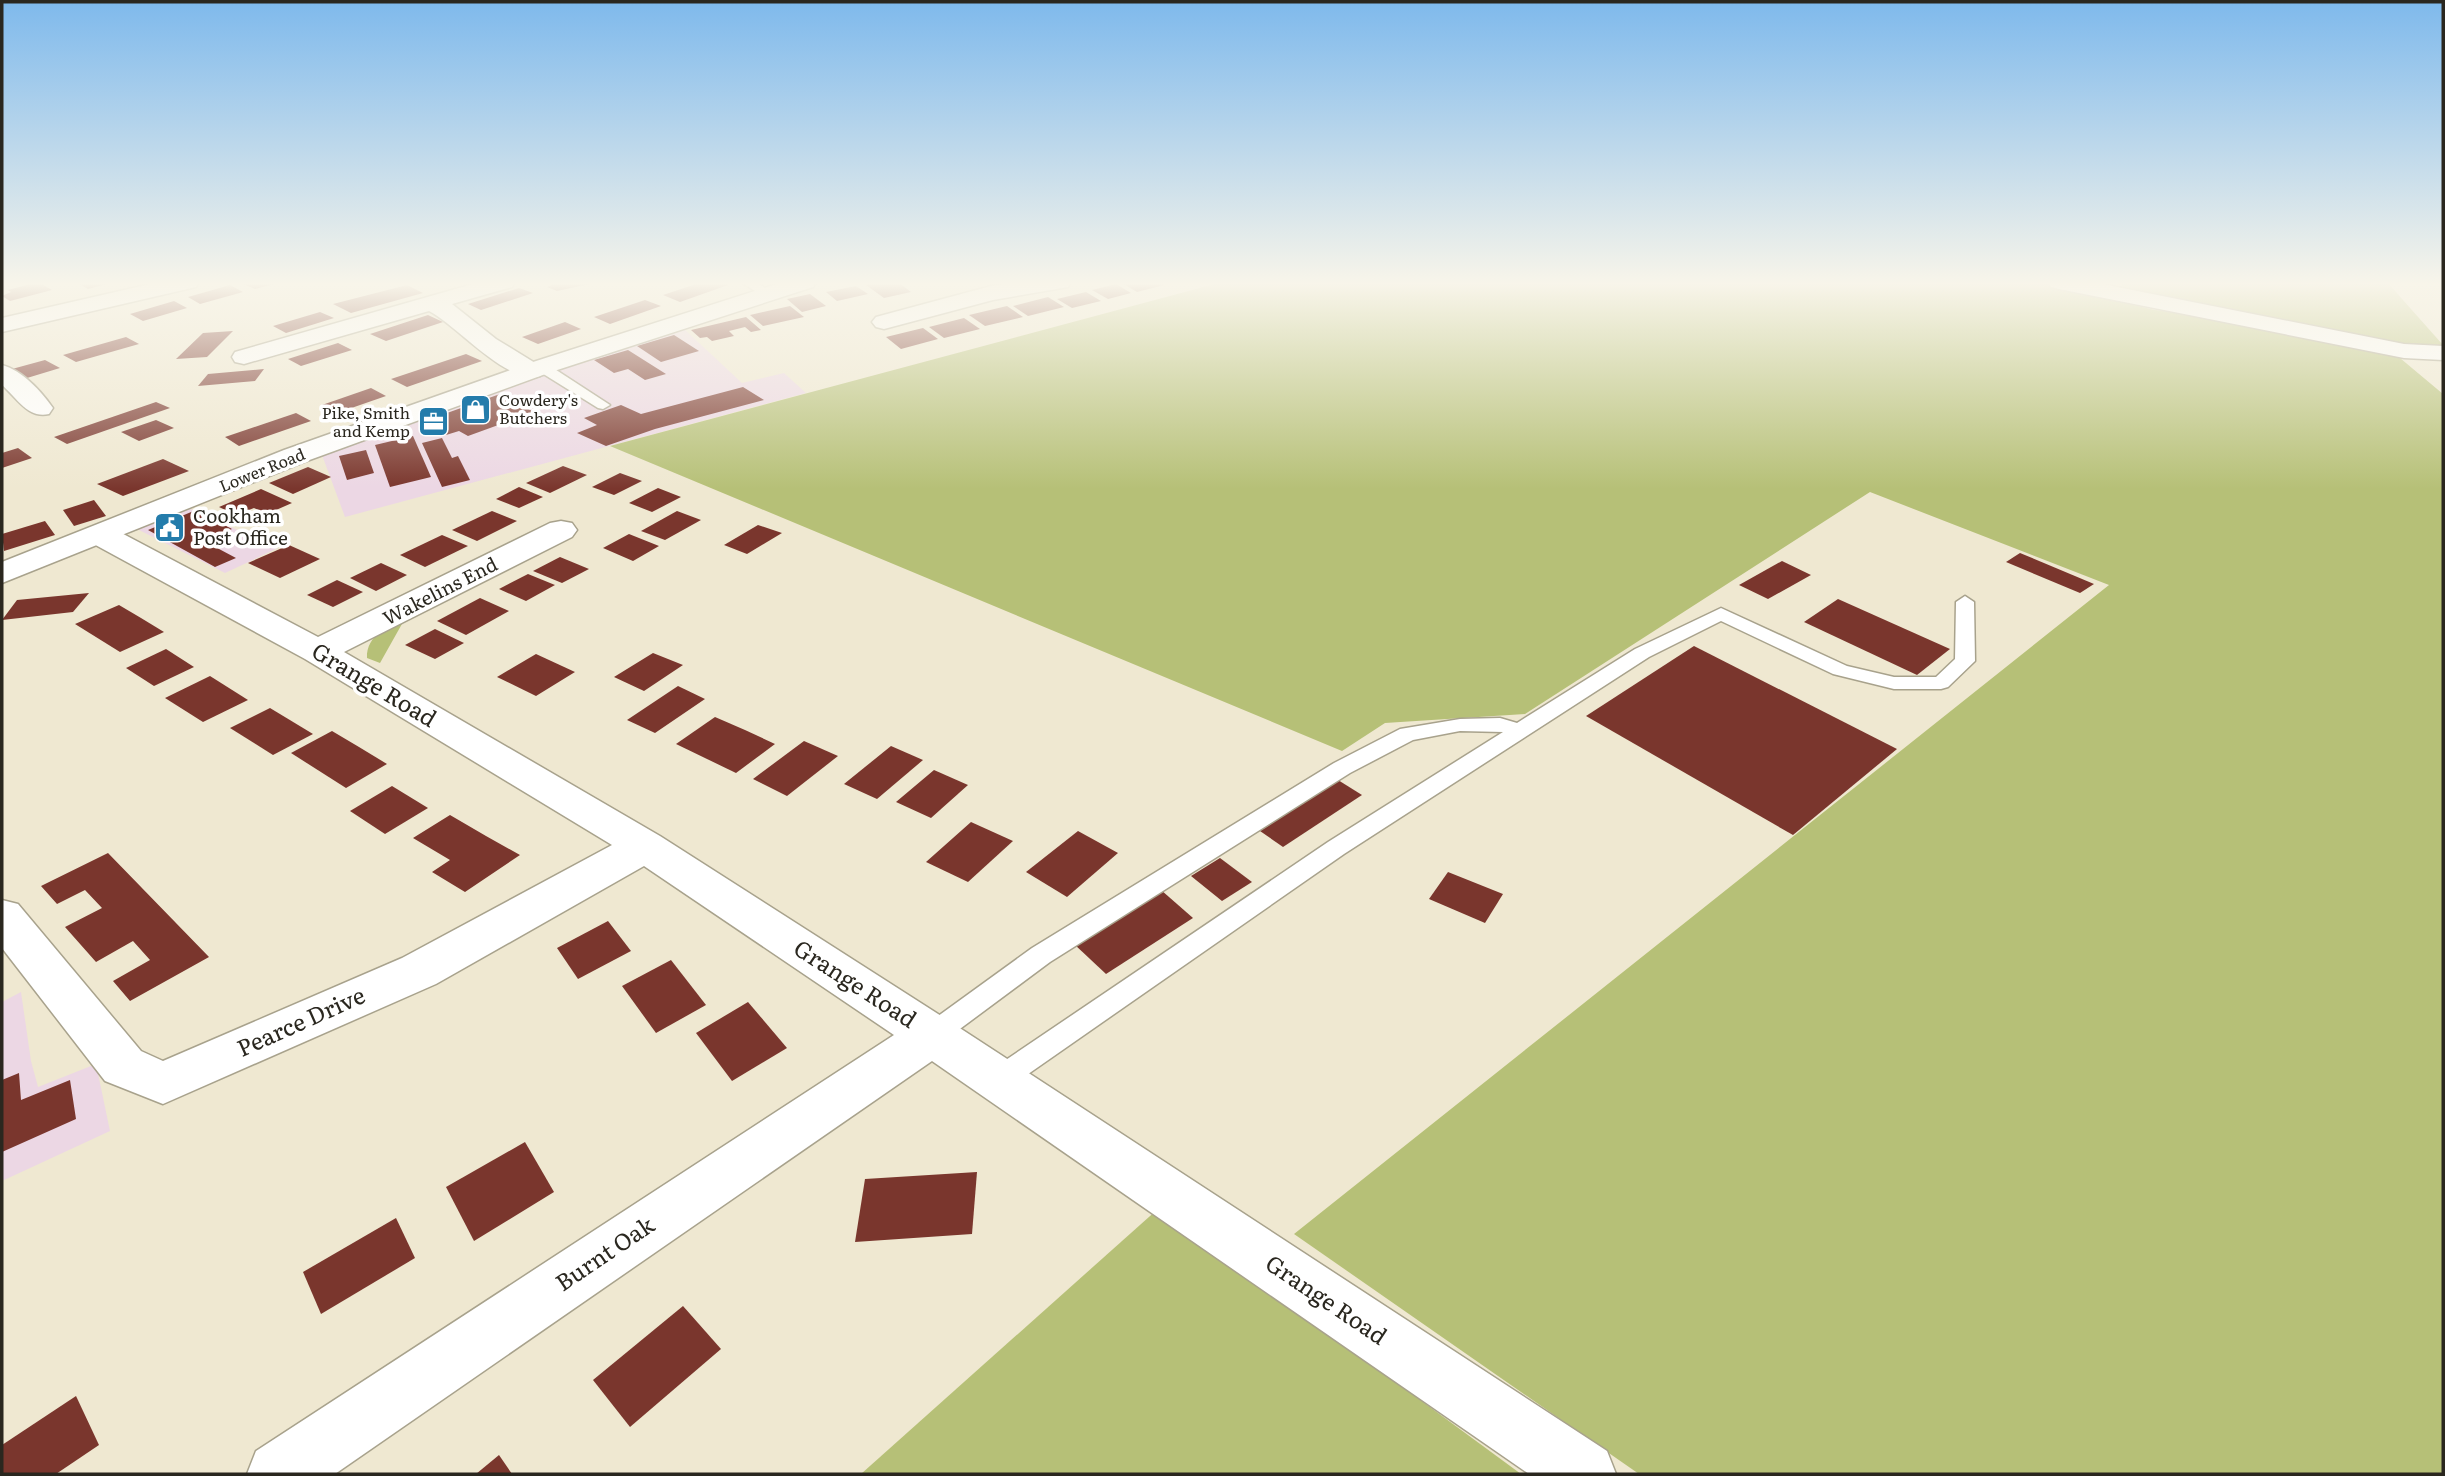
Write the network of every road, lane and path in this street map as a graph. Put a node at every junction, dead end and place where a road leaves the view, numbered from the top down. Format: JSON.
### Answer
{"nodes":[{"id":1,"x":501,"y":351,"type":"edge"},
{"id":2,"x":586,"y":351,"type":"edge"},
{"id":3,"x":2403,"y":351,"type":"edge"},
{"id":4,"x":2443,"y":353,"type":"edge"},
{"id":5,"x":537,"y":369,"type":"junction"},
{"id":6,"x":2,"y":373,"type":"edge"},
{"id":7,"x":603,"y":405,"type":"dead end"},
{"id":8,"x":40,"y":408,"type":"dead end"},
{"id":9,"x":561,"y":530,"type":"dead end"},
{"id":10,"x":101,"y":534,"type":"junction"},
{"id":11,"x":2,"y":573,"type":"edge"},
{"id":12,"x":1965,"y":602,"type":"dead end"},
{"id":13,"x":318,"y":651,"type":"junction"},
{"id":14,"x":1520,"y":730,"type":"junction"},
{"id":15,"x":645,"y":846,"type":"junction"},
{"id":16,"x":2,"y":916,"type":"edge"},
{"id":17,"x":932,"y":1035,"type":"junction"},
{"id":18,"x":998,"y":1080,"type":"junction"},
{"id":19,"x":279,"y":1474,"type":"edge"},
{"id":20,"x":1584,"y":1474,"type":"edge"}],
"edges":[{"from":1,"to":5,"type":"street"},
{"from":2,"to":5,"type":"street","name":"Lower Road"},
{"from":3,"to":4,"type":"street"},
{"from":5,"to":7,"type":"lane"},
{"from":5,"to":10,"type":"street","name":"Lower Road"},
{"from":6,"to":8,"type":"street"},
{"from":9,"to":13,"type":"street","name":"Wakelins End"},
{"from":10,"to":11,"type":"street","name":"Lower Road"},
{"from":10,"to":13,"type":"street","name":"Grange Road"},
{"from":12,"to":14,"type":"lane"},
{"from":13,"to":15,"type":"street","name":"Grange Road"},
{"from":14,"to":17,"type":"lane"},
{"from":14,"to":18,"type":"lane"},
{"from":15,"to":16,"type":"street","name":"Pearce Drive"},
{"from":15,"to":17,"type":"street","name":"Grange Road"},
{"from":17,"to":18,"type":"street","name":"Grange Road"},
{"from":17,"to":19,"type":"street","name":"Burnt Oak"},
{"from":18,"to":20,"type":"street","name":"Grange Road"}]}
